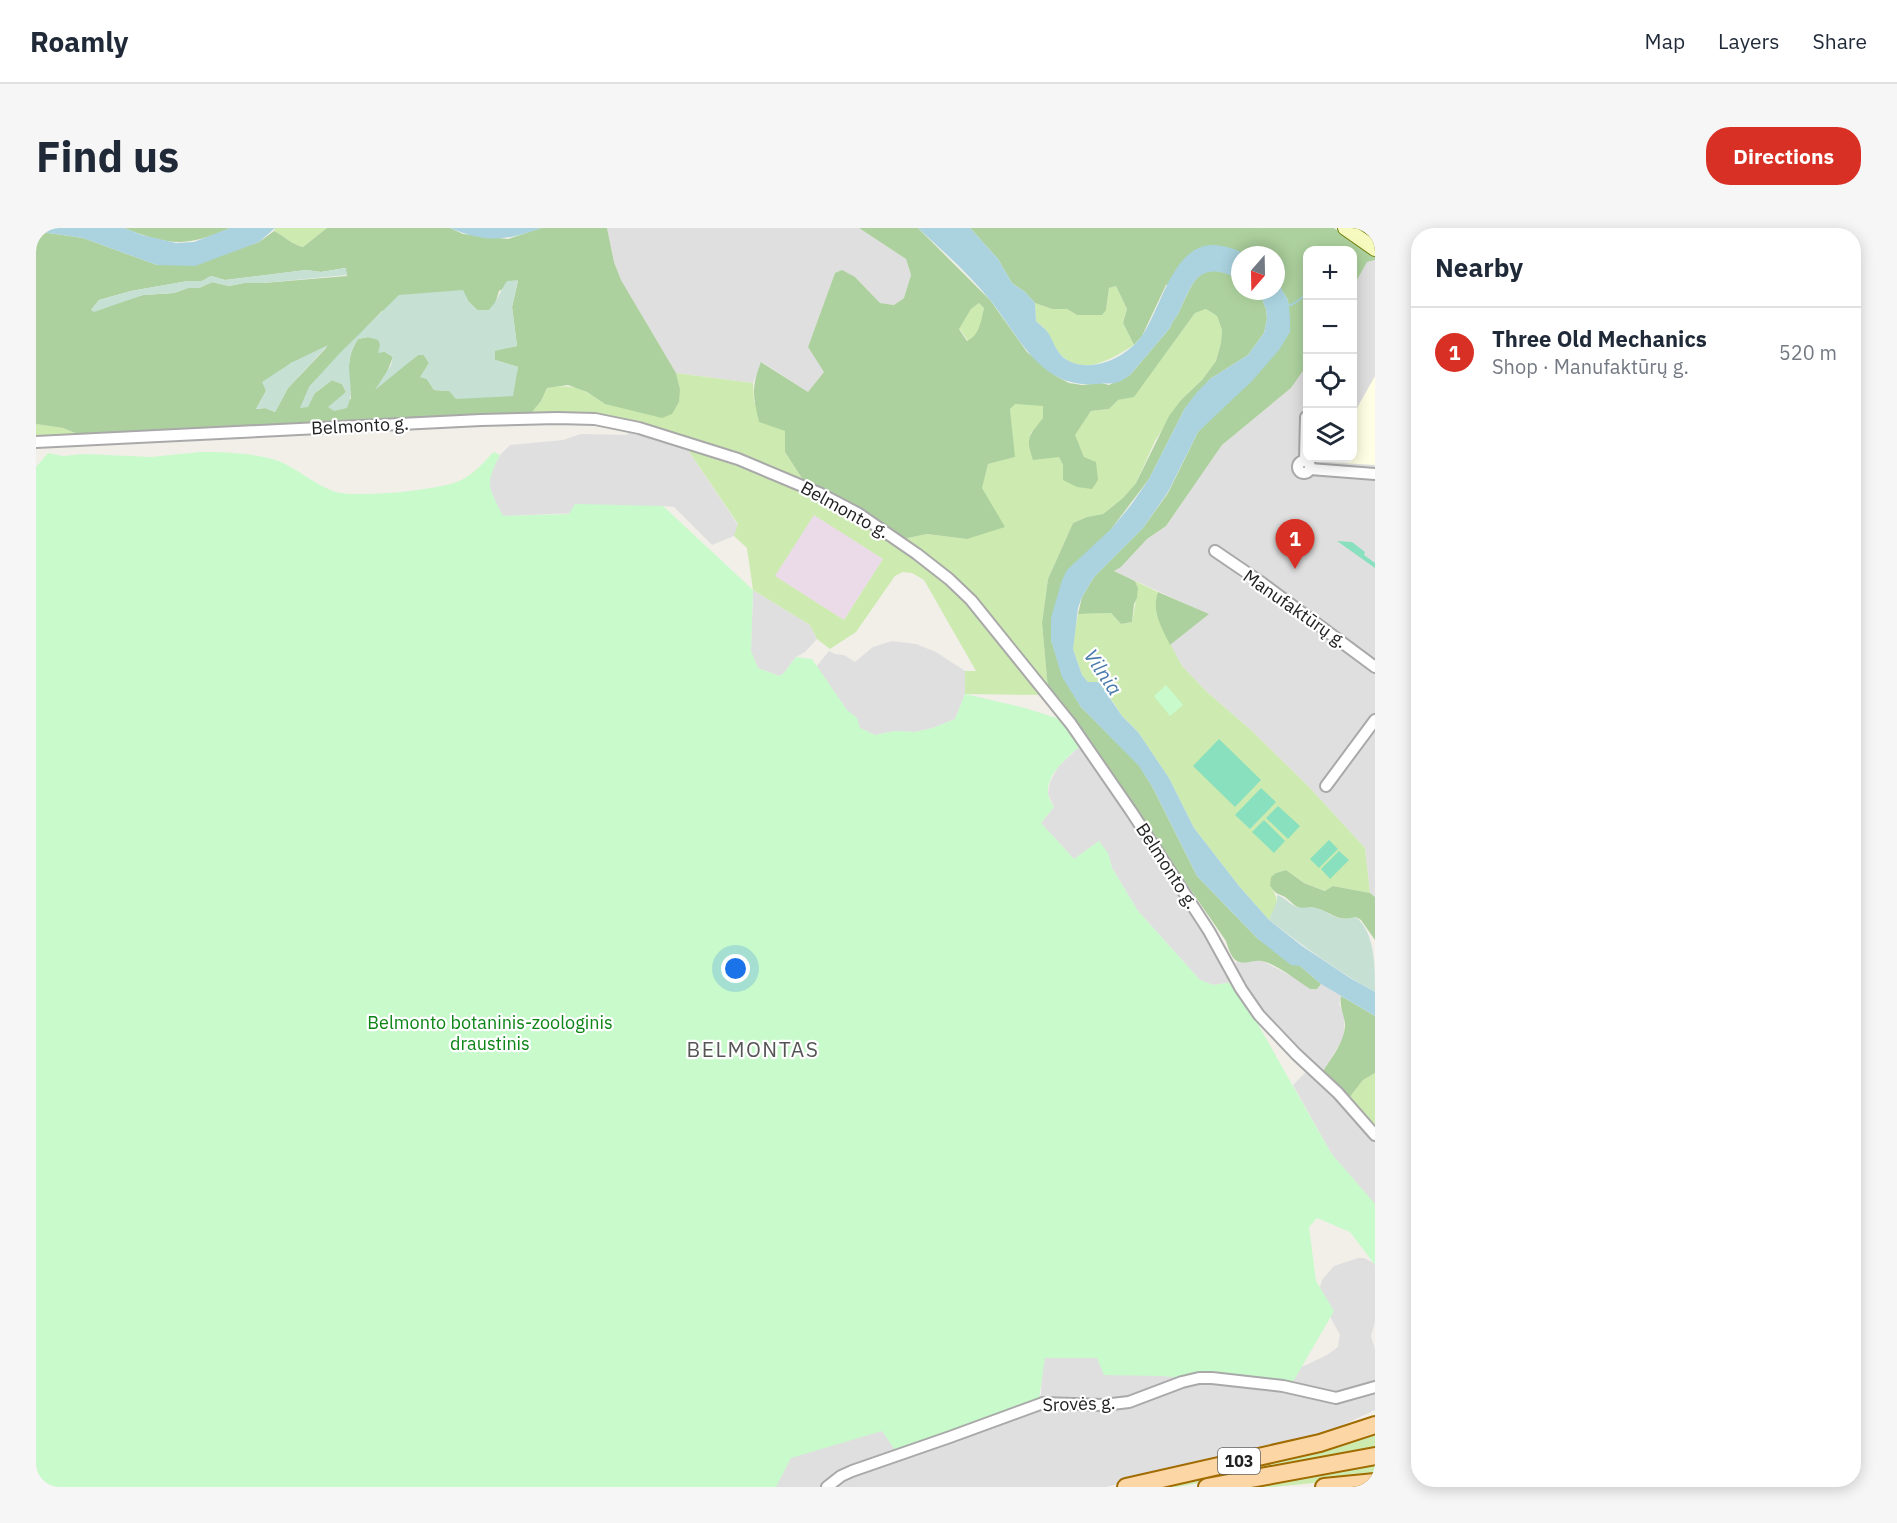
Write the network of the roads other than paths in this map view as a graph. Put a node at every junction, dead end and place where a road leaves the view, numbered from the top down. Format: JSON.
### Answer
{"nodes":[{"id":1,"x":1345,"y":228,"type":"edge"},
{"id":2,"x":1375,"y":249,"type":"edge"},
{"id":3,"x":36,"y":442,"type":"edge"},
{"id":4,"x":1307,"y":462,"type":"edge"},
{"id":5,"x":1375,"y":474,"type":"edge"},
{"id":6,"x":1215,"y":551,"type":"dead end"},
{"id":7,"x":1375,"y":667,"type":"edge"},
{"id":8,"x":1375,"y":720,"type":"edge"},
{"id":9,"x":1326,"y":786,"type":"dead end"},
{"id":10,"x":1375,"y":1135,"type":"edge"},
{"id":11,"x":1375,"y":1387,"type":"edge"},
{"id":12,"x":1375,"y":1425,"type":"edge"},
{"id":13,"x":1375,"y":1456,"type":"edge"},
{"id":14,"x":1375,"y":1482,"type":"edge"},
{"id":15,"x":827,"y":1487,"type":"edge"},
{"id":16,"x":1126,"y":1487,"type":"edge"},
{"id":17,"x":1207,"y":1487,"type":"edge"},
{"id":18,"x":1324,"y":1487,"type":"edge"}],
"edges":[{"from":1,"to":2,"type":"street"},
{"from":3,"to":10,"type":"street","name":"Belmonto g."},
{"from":4,"to":5,"type":"street"},
{"from":6,"to":7,"type":"street","name":"Manufaktūrų g."},
{"from":8,"to":9,"type":"street"},
{"from":11,"to":15,"type":"street","name":"Srovės g."},
{"from":12,"to":16,"type":"main road","number":"103"},
{"from":13,"to":17,"type":"main road"},
{"from":14,"to":18,"type":"main road"}]}
